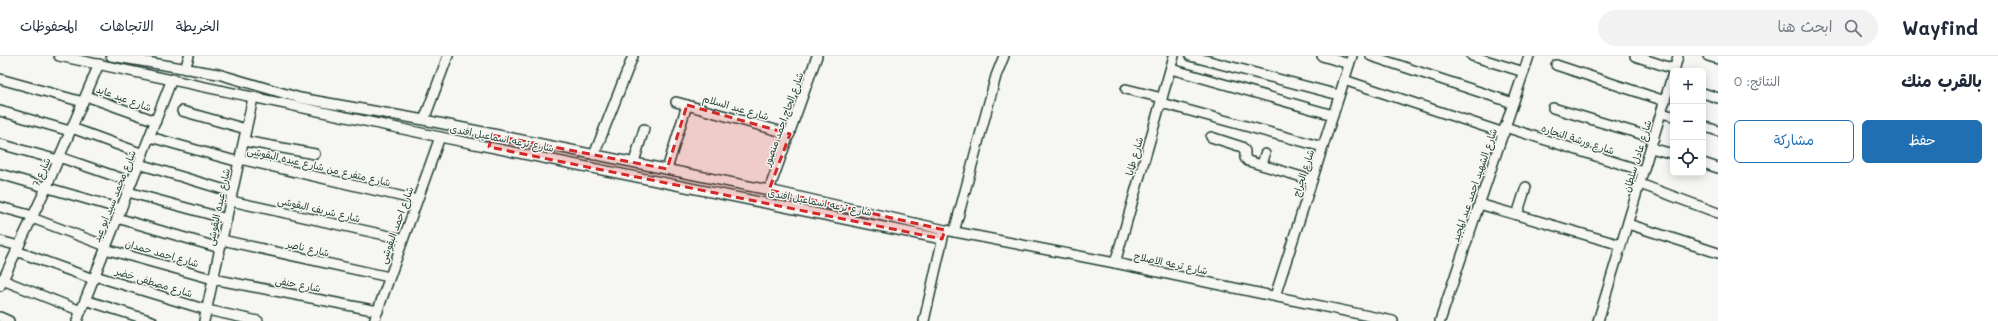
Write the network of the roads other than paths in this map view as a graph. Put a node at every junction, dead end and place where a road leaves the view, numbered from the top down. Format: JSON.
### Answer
{"nodes":[{"id":1,"x":59,"y":56,"type":"edge"},
{"id":2,"x":111,"y":56,"type":"edge"},
{"id":3,"x":189,"y":56,"type":"edge"},
{"id":4,"x":448,"y":56,"type":"edge"},
{"id":5,"x":633,"y":56,"type":"edge"},
{"id":6,"x":817,"y":56,"type":"edge"},
{"id":7,"x":1004,"y":56,"type":"edge"},
{"id":8,"x":1174,"y":56,"type":"edge"},
{"id":9,"x":1190,"y":56,"type":"edge"},
{"id":10,"x":1322,"y":56,"type":"edge"},
{"id":11,"x":1371,"y":56,"type":"edge"},
{"id":12,"x":1472,"y":56,"type":"edge"},
{"id":13,"x":1529,"y":56,"type":"edge"},
{"id":14,"x":1635,"y":56,"type":"edge"},
{"id":15,"x":1678,"y":56,"type":"edge"},
{"id":16,"x":1708,"y":56,"type":"edge"},
{"id":17,"x":148,"y":59,"type":"edge"},
{"id":18,"x":1718,"y":59,"type":"edge"},
{"id":19,"x":1351,"y":60,"type":"edge"},
{"id":20,"x":99,"y":64,"type":"junction"},
{"id":21,"x":1556,"y":65,"type":"dead end"},
{"id":22,"x":1675,"y":68,"type":"edge"},
{"id":23,"x":185,"y":69,"type":"junction"},
{"id":24,"x":1171,"y":69,"type":"junction"},
{"id":25,"x":1524,"y":72,"type":"junction"},
{"id":26,"x":1670,"y":74,"type":"edge"},
{"id":27,"x":0,"y":79,"type":"edge"},
{"id":28,"x":172,"y":79,"type":"junction"},
{"id":29,"x":1344,"y":80,"type":"junction"},
{"id":30,"x":1670,"y":85,"type":"edge"},
{"id":31,"x":1126,"y":88,"type":"dead end"},
{"id":32,"x":1706,"y":94,"type":"edge"},
{"id":33,"x":1339,"y":95,"type":"junction"},
{"id":34,"x":253,"y":98,"type":"junction"},
{"id":35,"x":1718,"y":98,"type":"edge"},
{"id":36,"x":84,"y":99,"type":"junction"},
{"id":37,"x":1162,"y":100,"type":"junction"},
{"id":38,"x":1665,"y":101,"type":"junction"},
{"id":39,"x":676,"y":102,"type":"dead end"},
{"id":40,"x":1513,"y":103,"type":"junction"},
{"id":41,"x":687,"y":105,"type":"junction"},
{"id":42,"x":1554,"y":108,"type":"dead end"},
{"id":43,"x":0,"y":111,"type":"edge"},
{"id":44,"x":182,"y":111,"type":"dead end"},
{"id":45,"x":1661,"y":113,"type":"junction"},
{"id":46,"x":1333,"y":115,"type":"junction"},
{"id":47,"x":1670,"y":115,"type":"edge"},
{"id":48,"x":424,"y":120,"type":"junction"},
{"id":49,"x":156,"y":121,"type":"junction"},
{"id":50,"x":1706,"y":127,"type":"edge"},
{"id":51,"x":246,"y":129,"type":"junction"},
{"id":52,"x":644,"y":129,"type":"dead end"},
{"id":53,"x":71,"y":130,"type":"junction"},
{"id":54,"x":1504,"y":130,"type":"junction"},
{"id":55,"x":1718,"y":131,"type":"edge"},
{"id":56,"x":790,"y":134,"type":"junction"},
{"id":57,"x":492,"y":135,"type":"junction"},
{"id":58,"x":150,"y":137,"type":"junction"},
{"id":59,"x":440,"y":137,"type":"junction"},
{"id":60,"x":1211,"y":137,"type":"dead end"},
{"id":61,"x":1654,"y":138,"type":"junction"},
{"id":62,"x":244,"y":141,"type":"junction"},
{"id":63,"x":0,"y":144,"type":"edge"},
{"id":64,"x":489,"y":147,"type":"junction"},
{"id":65,"x":1323,"y":147,"type":"junction"},
{"id":66,"x":1651,"y":148,"type":"junction"},
{"id":67,"x":1670,"y":153,"type":"edge"},
{"id":68,"x":143,"y":154,"type":"junction"},
{"id":69,"x":316,"y":154,"type":"dead end"},
{"id":70,"x":1265,"y":154,"type":"dead end"},
{"id":71,"x":594,"y":155,"type":"junction"},
{"id":72,"x":59,"y":158,"type":"junction"},
{"id":73,"x":239,"y":161,"type":"junction"},
{"id":74,"x":634,"y":162,"type":"junction"},
{"id":75,"x":139,"y":164,"type":"junction"},
{"id":76,"x":1262,"y":165,"type":"junction"},
{"id":77,"x":1706,"y":165,"type":"edge"},
{"id":78,"x":1718,"y":168,"type":"edge"},
{"id":79,"x":667,"y":169,"type":"junction"},
{"id":80,"x":1643,"y":171,"type":"junction"},
{"id":81,"x":0,"y":174,"type":"edge"},
{"id":82,"x":1312,"y":180,"type":"junction"},
{"id":83,"x":132,"y":182,"type":"junction"},
{"id":84,"x":1640,"y":184,"type":"junction"},
{"id":85,"x":46,"y":186,"type":"junction"},
{"id":86,"x":1526,"y":188,"type":"dead end"},
{"id":87,"x":769,"y":190,"type":"junction"},
{"id":88,"x":128,"y":192,"type":"junction"},
{"id":89,"x":232,"y":196,"type":"junction"},
{"id":90,"x":417,"y":200,"type":"junction"},
{"id":91,"x":1479,"y":204,"type":"junction"},
{"id":92,"x":0,"y":207,"type":"edge"},
{"id":93,"x":121,"y":209,"type":"junction"},
{"id":94,"x":1718,"y":212,"type":"edge"},
{"id":95,"x":1517,"y":215,"type":"junction"},
{"id":96,"x":32,"y":217,"type":"junction"},
{"id":97,"x":117,"y":218,"type":"junction"},
{"id":98,"x":226,"y":219,"type":"junction"},
{"id":99,"x":1628,"y":224,"type":"junction"},
{"id":100,"x":947,"y":233,"type":"junction"},
{"id":101,"x":403,"y":239,"type":"junction"},
{"id":102,"x":0,"y":241,"type":"edge"},
{"id":103,"x":221,"y":244,"type":"junction"},
{"id":104,"x":1621,"y":245,"type":"junction"},
{"id":105,"x":106,"y":247,"type":"junction"},
{"id":106,"x":18,"y":248,"type":"junction"},
{"id":107,"x":1718,"y":253,"type":"edge"},
{"id":108,"x":1115,"y":263,"type":"junction"},
{"id":109,"x":94,"y":277,"type":"junction"},
{"id":110,"x":389,"y":277,"type":"junction"},
{"id":111,"x":213,"y":279,"type":"junction"},
{"id":112,"x":1,"y":282,"type":"edge"},
{"id":113,"x":1275,"y":296,"type":"junction"},
{"id":114,"x":85,"y":300,"type":"junction"},
{"id":115,"x":207,"y":310,"type":"junction"},
{"id":116,"x":81,"y":311,"type":"junction"},
{"id":117,"x":378,"y":311,"type":"junction"},
{"id":118,"x":0,"y":317,"type":"edge"},
{"id":119,"x":9,"y":321,"type":"edge"},
{"id":120,"x":77,"y":321,"type":"edge"},
{"id":121,"x":152,"y":321,"type":"edge"},
{"id":122,"x":204,"y":321,"type":"edge"},
{"id":123,"x":258,"y":321,"type":"edge"},
{"id":124,"x":374,"y":321,"type":"edge"},
{"id":125,"x":924,"y":321,"type":"edge"},
{"id":126,"x":1393,"y":321,"type":"edge"},
{"id":127,"x":1440,"y":321,"type":"edge"},
{"id":128,"x":1598,"y":321,"type":"edge"}],
"edges":[{"from":1,"to":20,"type":"street","name":"شارع ترعه اسماعيل افندى"},
{"from":2,"to":17,"type":"street","name":"شارع ترعه اسماعيل افندى"},
{"from":3,"to":23,"type":"street"},
{"from":4,"to":48,"type":"street"},
{"from":5,"to":71,"type":"street"},
{"from":6,"to":56,"type":"street","name":"شارع الحاج احمد منصور"},
{"from":7,"to":100,"type":"street"},
{"from":8,"to":24,"type":"street","name":"شارع طابا"},
{"from":9,"to":33,"type":"street"},
{"from":10,"to":19,"type":"street"},
{"from":11,"to":40,"type":"street"},
{"from":12,"to":25,"type":"street"},
{"from":13,"to":25,"type":"street","name":"شارع الشهيد احمد عبد المجيد"},
{"from":14,"to":26,"type":"street"},
{"from":15,"to":22,"type":"street","name":"شارع عادل سلطان"},
{"from":16,"to":18,"type":"street"},
{"from":17,"to":23,"type":"street","name":"شارع ترعه اسماعيل افندى"},
{"from":19,"to":29,"type":"street","name":"شارع الجراج"},
{"from":20,"to":28,"type":"street","name":"شارع ترعه اسماعيل افندى"},
{"from":20,"to":36,"type":"street","name":"شارع 7"},
{"from":21,"to":38,"type":"street"},
{"from":23,"to":48,"type":"street","name":"شارع ترعه اسماعيل افندى"},
{"from":24,"to":37,"type":"street","name":"شارع طابا"},
{"from":24,"to":46,"type":"street"},
{"from":25,"to":40,"type":"street","name":"شارع الشهيد احمد عبد المجيد"},
{"from":27,"to":36,"type":"street","name":"شارع عيد عايد"},
{"from":28,"to":34,"type":"street","name":"شارع ترعه اسماعيل افندى"},
{"from":28,"to":49,"type":"street","name":"شارع محمد سيد ابو عيد"},
{"from":29,"to":33,"type":"street","name":"شارع الجراج"},
{"from":29,"to":54,"type":"street","name":"شارع ورشة النجاره"},
{"from":30,"to":38,"type":"street","name":"شارع عادل سلطان"},
{"from":31,"to":37,"type":"street"},
{"from":32,"to":35,"type":"street"},
{"from":33,"to":46,"type":"street","name":"شارع الجراج"},
{"from":34,"to":51,"type":"street","name":"شارع عبده البقوشى"},
{"from":34,"to":59,"type":"street","name":"شارع ترعه اسماعيل افندى"},
{"from":36,"to":49,"type":"street","name":"شارع عيد عايد"},
{"from":36,"to":53,"type":"street","name":"شارع 7"},
{"from":37,"to":65,"type":"street"},
{"from":37,"to":108,"type":"street","name":"شارع طابا"},
{"from":38,"to":45,"type":"street","name":"شارع عادل سلطان"},
{"from":39,"to":41,"type":"street","name":"شارع عبد السلام"},
{"from":40,"to":54,"type":"street","name":"شارع الشهيد احمد عبد المجيد"},
{"from":41,"to":56,"type":"street","name":"شارع عبد السلام"},
{"from":41,"to":79,"type":"street"},
{"from":42,"to":61,"type":"street"},
{"from":43,"to":53,"type":"street"},
{"from":44,"to":51,"type":"street"},
{"from":45,"to":47,"type":"street"},
{"from":45,"to":61,"type":"street","name":"شارع عادل سلطان"},
{"from":46,"to":65,"type":"street","name":"شارع الجراج"},
{"from":48,"to":57,"type":"street","name":"شارع ترعه اسماعيل افندى"},
{"from":49,"to":58,"type":"street","name":"شارع محمد سيد ابو عيد"},
{"from":50,"to":55,"type":"street"},
{"from":51,"to":62,"type":"street","name":"شارع عبده البقوشى"},
{"from":52,"to":74,"type":"street"},
{"from":53,"to":68,"type":"street"},
{"from":53,"to":72,"type":"street","name":"شارع 7"},
{"from":54,"to":80,"type":"street","name":"شارع ورشة النجاره"},
{"from":54,"to":91,"type":"street","name":"شارع الشهيد احمد عبد المجيد"},
{"from":56,"to":87,"type":"street","name":"شارع الحاج احمد منصور"},
{"from":57,"to":64,"type":"street"},
{"from":57,"to":71,"type":"street","name":"شارع ترعه اسماعيل افندى"},
{"from":58,"to":68,"type":"street","name":"شارع محمد سيد ابو عيد"},
{"from":58,"to":73,"type":"street","name":"شارع متفرع من شارع عبده البقوشى"},
{"from":59,"to":64,"type":"street","name":"شارع ترعه اسماعيل افندى"},
{"from":59,"to":90,"type":"street","name":"شارع احمد البقوشى"},
{"from":60,"to":76,"type":"street"},
{"from":61,"to":66,"type":"street","name":"شارع عادل سلطان"},
{"from":62,"to":69,"type":"street"},
{"from":62,"to":73,"type":"street","name":"شارع عبده البقوشى"},
{"from":63,"to":72,"type":"street"},
{"from":64,"to":100,"type":"street","name":"شارع ترعه اسماعيل افندى"},
{"from":65,"to":82,"type":"street","name":"شارع الجراج"},
{"from":66,"to":67,"type":"street"},
{"from":66,"to":80,"type":"street","name":"شارع عادل سلطان"},
{"from":68,"to":75,"type":"street","name":"شارع محمد سيد ابو عيد"},
{"from":70,"to":76,"type":"street"},
{"from":71,"to":74,"type":"street","name":"شارع ترعه اسماعيل افندى"},
{"from":72,"to":83,"type":"street"},
{"from":72,"to":85,"type":"street","name":"شارع 7"},
{"from":73,"to":89,"type":"street","name":"شارع عبده البقوشى"},
{"from":73,"to":90,"type":"street","name":"شارع متفرع من شارع عبده البقوشى"},
{"from":74,"to":79,"type":"street","name":"شارع ترعه اسماعيل افندى"},
{"from":75,"to":83,"type":"street","name":"شارع محمد سيد ابو عيد"},
{"from":75,"to":89,"type":"street","name":"شارع شريف البقوشى"},
{"from":76,"to":82,"type":"street"},
{"from":77,"to":78,"type":"street"},
{"from":79,"to":87,"type":"street","name":"شارع ترعه اسماعيل افندى"},
{"from":80,"to":84,"type":"street","name":"شارع عادل سلطان"},
{"from":81,"to":85,"type":"street"},
{"from":82,"to":113,"type":"street","name":"شارع الجراج"},
{"from":83,"to":88,"type":"street","name":"شارع محمد سيد ابو عيد"},
{"from":84,"to":94,"type":"street"},
{"from":84,"to":99,"type":"street","name":"شارع عادل سلطان"},
{"from":85,"to":93,"type":"street"},
{"from":85,"to":96,"type":"street","name":"شارع 7"},
{"from":86,"to":95,"type":"street"},
{"from":87,"to":100,"type":"street","name":"شارع ترعه اسماعيل افندى"},
{"from":88,"to":93,"type":"street","name":"شارع محمد سيد ابو عيد"},
{"from":88,"to":98,"type":"street"},
{"from":89,"to":98,"type":"street","name":"شارع عبده البقوشى"},
{"from":89,"to":101,"type":"street","name":"شارع شريف البقوشى"},
{"from":90,"to":101,"type":"street","name":"شارع احمد البقوشى"},
{"from":91,"to":95,"type":"street"},
{"from":91,"to":127,"type":"street","name":"شارع الشهيد احمد عبد المجيد"},
{"from":92,"to":96,"type":"street","name":"شارع احمد حمدان"},
{"from":93,"to":97,"type":"street","name":"شارع محمد سيد ابو عيد"},
{"from":95,"to":104,"type":"street"},
{"from":96,"to":105,"type":"street","name":"شارع احمد حمدان"},
{"from":96,"to":106,"type":"street","name":"شارع 7"},
{"from":97,"to":103,"type":"street","name":"شارع ناصر"},
{"from":97,"to":105,"type":"street","name":"شارع محمد سيد ابو عيد"},
{"from":98,"to":103,"type":"street","name":"شارع عبده البقوشى"},
{"from":99,"to":104,"type":"street","name":"شارع عادل سلطان"},
{"from":99,"to":107,"type":"street"},
{"from":100,"to":108,"type":"street","name":"شارع ترعه الاصلاح"},
{"from":100,"to":125,"type":"street"},
{"from":101,"to":110,"type":"street","name":"شارع احمد البقوشى"},
{"from":102,"to":106,"type":"street"},
{"from":103,"to":110,"type":"street","name":"شارع ناصر"},
{"from":103,"to":111,"type":"street","name":"شارع عبده البقوشى"},
{"from":104,"to":128,"type":"street","name":"شارع عادل سلطان"},
{"from":105,"to":109,"type":"street","name":"شارع محمد سيد ابو عيد"},
{"from":105,"to":111,"type":"street","name":"شارع احمد حمدان"},
{"from":106,"to":109,"type":"street"},
{"from":106,"to":112,"type":"street","name":"شارع 7"},
{"from":108,"to":113,"type":"street","name":"شارع ترعه الاصلاح"},
{"from":109,"to":114,"type":"street","name":"شارع محمد سيد ابو عيد"},
{"from":109,"to":115,"type":"street","name":"شارع مصطفى خضر"},
{"from":110,"to":117,"type":"street","name":"شارع احمد البقوشى"},
{"from":111,"to":115,"type":"street","name":"شارع عبده البقوشى"},
{"from":111,"to":117,"type":"street","name":"شارع حنفى"},
{"from":112,"to":116,"type":"street"},
{"from":113,"to":126,"type":"street","name":"شارع ترعه الاصلاح"},
{"from":114,"to":116,"type":"street","name":"شارع محمد سيد ابو عيد"},
{"from":114,"to":121,"type":"street"},
{"from":115,"to":122,"type":"street","name":"شارع عبده البقوشى"},
{"from":115,"to":123,"type":"street","name":"شارع مصطفى خضر"},
{"from":116,"to":120,"type":"street","name":"شارع محمد سيد ابو عيد"},
{"from":117,"to":124,"type":"street","name":"شارع احمد البقوشى"},
{"from":118,"to":119,"type":"street"}]}
